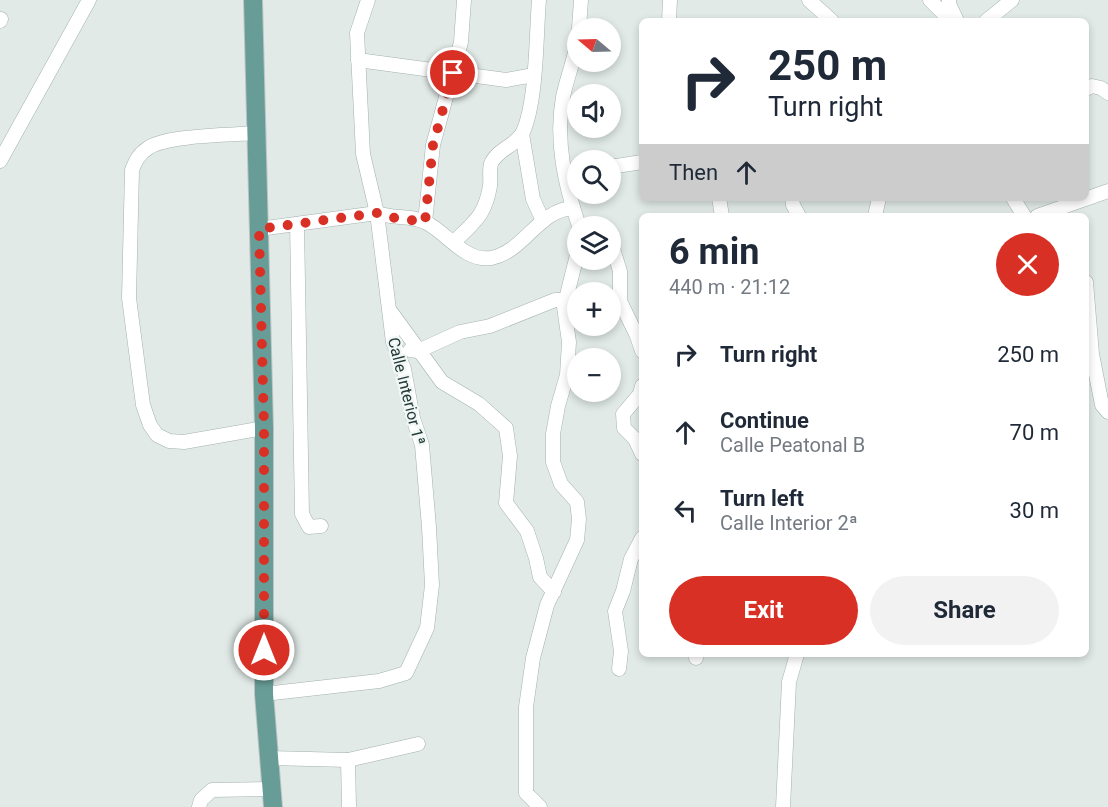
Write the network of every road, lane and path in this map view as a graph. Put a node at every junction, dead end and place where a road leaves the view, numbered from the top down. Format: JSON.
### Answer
{"nodes":[{"id":1,"x":89,"y":0,"type":"edge"},
{"id":2,"x":253,"y":0,"type":"edge"},
{"id":3,"x":368,"y":0,"type":"edge"},
{"id":4,"x":464,"y":0,"type":"edge"},
{"id":5,"x":539,"y":0,"type":"edge"},
{"id":6,"x":581,"y":0,"type":"edge"},
{"id":7,"x":670,"y":0,"type":"edge"},
{"id":8,"x":808,"y":0,"type":"edge"},
{"id":9,"x":930,"y":0,"type":"edge"},
{"id":10,"x":949,"y":0,"type":"edge"},
{"id":11,"x":1012,"y":0,"type":"edge"},
{"id":12,"x":580,"y":18,"type":"edge"},
{"id":13,"x":669,"y":18,"type":"edge"},
{"id":14,"x":829,"y":18,"type":"edge"},
{"id":15,"x":948,"y":18,"type":"edge"},
{"id":16,"x":956,"y":18,"type":"edge"},
{"id":17,"x":990,"y":18,"type":"edge"},
{"id":18,"x":358,"y":60,"type":"junction"},
{"id":19,"x":571,"y":72,"type":"edge"},
{"id":20,"x":453,"y":73,"type":"junction"},
{"id":21,"x":534,"y":75,"type":"junction"},
{"id":22,"x":1089,"y":88,"type":"edge"},
{"id":23,"x":1108,"y":93,"type":"edge"},
{"id":24,"x":256,"y":133,"type":"junction"},
{"id":25,"x":522,"y":134,"type":"junction"},
{"id":26,"x":0,"y":161,"type":"edge"},
{"id":27,"x":639,"y":162,"type":"edge"},
{"id":28,"x":621,"y":165,"type":"edge"},
{"id":29,"x":567,"y":167,"type":"edge"},
{"id":30,"x":1108,"y":191,"type":"edge"},
{"id":31,"x":1089,"y":200,"type":"edge"},
{"id":32,"x":1086,"y":201,"type":"edge"},
{"id":33,"x":573,"y":204,"type":"edge"},
{"id":34,"x":573,"y":208,"type":"junction"},
{"id":35,"x":377,"y":213,"type":"junction"},
{"id":36,"x":1059,"y":213,"type":"edge"},
{"id":37,"x":576,"y":216,"type":"edge"},
{"id":38,"x":581,"y":216,"type":"edge"},
{"id":39,"x":543,"y":221,"type":"junction"},
{"id":40,"x":425,"y":222,"type":"junction"},
{"id":41,"x":297,"y":224,"type":"junction"},
{"id":42,"x":259,"y":229,"type":"junction"},
{"id":43,"x":454,"y":242,"type":"junction"},
{"id":44,"x":573,"y":270,"type":"edge"},
{"id":45,"x":620,"y":270,"type":"edge"},
{"id":46,"x":566,"y":300,"type":"junction"},
{"id":47,"x":390,"y":310,"type":"junction"},
{"id":48,"x":1089,"y":318,"type":"edge"},
{"id":49,"x":393,"y":342,"type":"junction"},
{"id":50,"x":639,"y":342,"type":"edge"},
{"id":51,"x":418,"y":351,"type":"junction"},
{"id":52,"x":639,"y":395,"type":"edge"},
{"id":53,"x":1108,"y":412,"type":"edge"},
{"id":54,"x":264,"y":428,"type":"junction"},
{"id":55,"x":639,"y":448,"type":"edge"},
{"id":56,"x":321,"y":526,"type":"dead end"},
{"id":57,"x":639,"y":544,"type":"edge"},
{"id":58,"x":554,"y":592,"type":"junction"},
{"id":59,"x":796,"y":657,"type":"edge"},
{"id":60,"x":619,"y":669,"type":"dead end"},
{"id":61,"x":264,"y":694,"type":"junction"},
{"id":62,"x":417,"y":744,"type":"dead end"},
{"id":63,"x":269,"y":758,"type":"junction"},
{"id":64,"x":348,"y":760,"type":"junction"},
{"id":65,"x":272,"y":789,"type":"junction"},
{"id":66,"x":199,"y":807,"type":"edge"},
{"id":67,"x":273,"y":807,"type":"edge"},
{"id":68,"x":349,"y":807,"type":"edge"},
{"id":69,"x":540,"y":807,"type":"edge"},
{"id":70,"x":783,"y":807,"type":"edge"}],
"edges":[{"from":1,"to":26,"type":"street"},
{"from":2,"to":24,"type":"main road"},
{"from":3,"to":18,"type":"street","name":"Calle Interior 1ª"},
{"from":4,"to":20,"type":"street"},
{"from":5,"to":21,"type":"street"},
{"from":6,"to":12,"type":"street"},
{"from":7,"to":13,"type":"street"},
{"from":8,"to":14,"type":"street"},
{"from":9,"to":15,"type":"street"},
{"from":10,"to":16,"type":"street"},
{"from":11,"to":17,"type":"street"},
{"from":18,"to":20,"type":"street"},
{"from":18,"to":35,"type":"street","name":"Calle Interior 1ª"},
{"from":19,"to":29,"type":"street"},
{"from":20,"to":21,"type":"street"},
{"from":20,"to":40,"type":"street"},
{"from":21,"to":25,"type":"street"},
{"from":22,"to":23,"type":"street"},
{"from":24,"to":42,"type":"main road"},
{"from":24,"to":54,"type":"street"},
{"from":25,"to":39,"type":"street"},
{"from":25,"to":43,"type":"street"},
{"from":27,"to":28,"type":"street"},
{"from":30,"to":31,"type":"street"},
{"from":32,"to":36,"type":"street"},
{"from":33,"to":34,"type":"street"},
{"from":34,"to":37,"type":"street"},
{"from":34,"to":38,"type":"street"},
{"from":34,"to":39,"type":"street"},
{"from":35,"to":40,"type":"street"},
{"from":35,"to":41,"type":"street"},
{"from":35,"to":47,"type":"street","name":"Calle Interior 1ª"},
{"from":39,"to":43,"type":"street"},
{"from":40,"to":43,"type":"street"},
{"from":41,"to":42,"type":"street"},
{"from":41,"to":56,"type":"street"},
{"from":42,"to":54,"type":"main road"},
{"from":44,"to":46,"type":"street"},
{"from":45,"to":50,"type":"street"},
{"from":46,"to":51,"type":"street"},
{"from":46,"to":58,"type":"street"},
{"from":47,"to":49,"type":"street","name":"Calle Interior 1ª"},
{"from":47,"to":51,"type":"street"},
{"from":48,"to":53,"type":"street"},
{"from":49,"to":51,"type":"street"},
{"from":49,"to":61,"type":"street","name":"Calle Interior 1ª"},
{"from":51,"to":58,"type":"street"},
{"from":52,"to":55,"type":"street"},
{"from":54,"to":61,"type":"main road"},
{"from":57,"to":60,"type":"street"},
{"from":58,"to":69,"type":"street"},
{"from":59,"to":70,"type":"street"},
{"from":61,"to":63,"type":"main road"},
{"from":62,"to":64,"type":"street"},
{"from":63,"to":64,"type":"street"},
{"from":63,"to":65,"type":"main road"},
{"from":64,"to":68,"type":"street"},
{"from":65,"to":66,"type":"street"},
{"from":65,"to":67,"type":"main road"}]}
